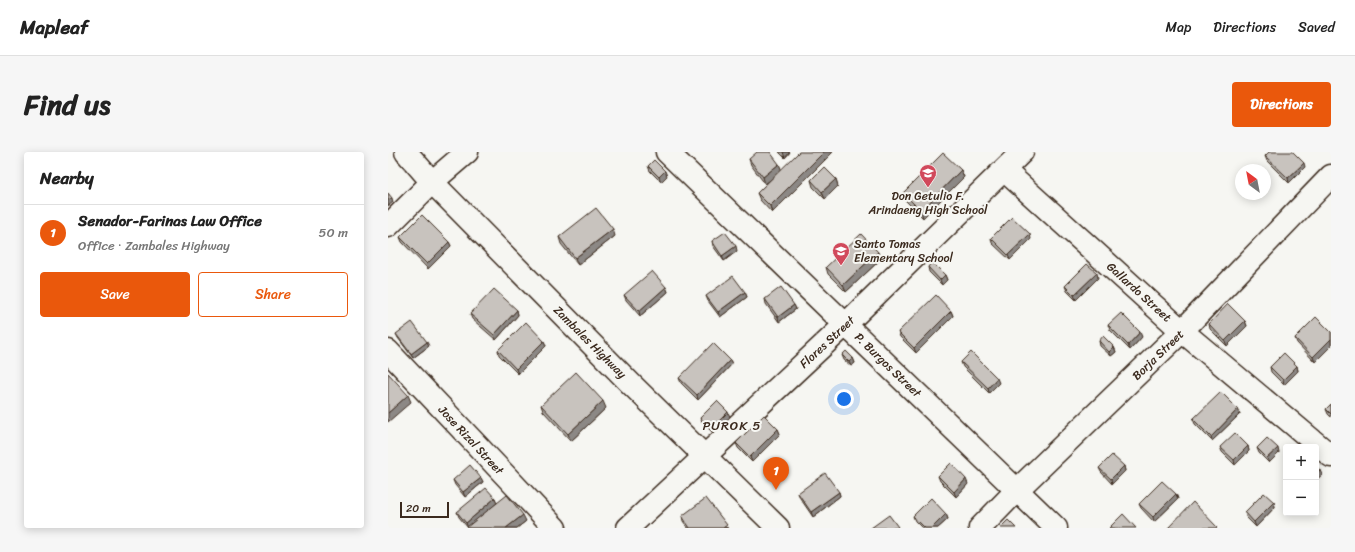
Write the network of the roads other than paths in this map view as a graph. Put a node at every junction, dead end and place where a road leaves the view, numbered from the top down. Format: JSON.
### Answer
{"nodes":[{"id":1,"x":406,"y":152,"type":"edge"},
{"id":2,"x":467,"y":152,"type":"edge"},
{"id":3,"x":667,"y":152,"type":"edge"},
{"id":4,"x":1022,"y":152,"type":"edge"},
{"id":5,"x":1004,"y":170,"type":"junction"},
{"id":6,"x":1331,"y":176,"type":"edge"},
{"id":7,"x":432,"y":182,"type":"junction"},
{"id":8,"x":388,"y":226,"type":"edge"},
{"id":9,"x":846,"y":324,"type":"junction"},
{"id":10,"x":1182,"y":331,"type":"junction"},
{"id":11,"x":388,"y":351,"type":"edge"},
{"id":12,"x":705,"y":456,"type":"junction"},
{"id":13,"x":1331,"y":456,"type":"edge"},
{"id":14,"x":1017,"y":490,"type":"junction"},
{"id":15,"x":554,"y":528,"type":"edge"},
{"id":16,"x":628,"y":528,"type":"edge"},
{"id":17,"x":778,"y":528,"type":"edge"},
{"id":18,"x":980,"y":528,"type":"edge"},
{"id":19,"x":1056,"y":528,"type":"edge"}],
"edges":[{"from":1,"to":7,"type":"street","name":"Zambales Highway"},
{"from":2,"to":7,"type":"street"},
{"from":3,"to":9,"type":"street","name":"P. Burgos Street"},
{"from":4,"to":5,"type":"street","name":"Flores Street"},
{"from":5,"to":9,"type":"street","name":"Flores Street"},
{"from":5,"to":10,"type":"street","name":"Gallardo Street"},
{"from":6,"to":10,"type":"street","name":"Borja Street"},
{"from":7,"to":8,"type":"street"},
{"from":7,"to":12,"type":"street","name":"Zambales Highway"},
{"from":9,"to":12,"type":"street","name":"Flores Street"},
{"from":9,"to":14,"type":"street","name":"P. Burgos Street"},
{"from":10,"to":13,"type":"street","name":"Gallardo Street"},
{"from":10,"to":14,"type":"street","name":"Borja Street"},
{"from":11,"to":15,"type":"street","name":"Jose Rizal Street"},
{"from":12,"to":16,"type":"street","name":"Flores Street"},
{"from":12,"to":17,"type":"street","name":"Zambales Highway"},
{"from":14,"to":18,"type":"street","name":"Borja Street"},
{"from":14,"to":19,"type":"street","name":"P. Burgos Street"}]}
